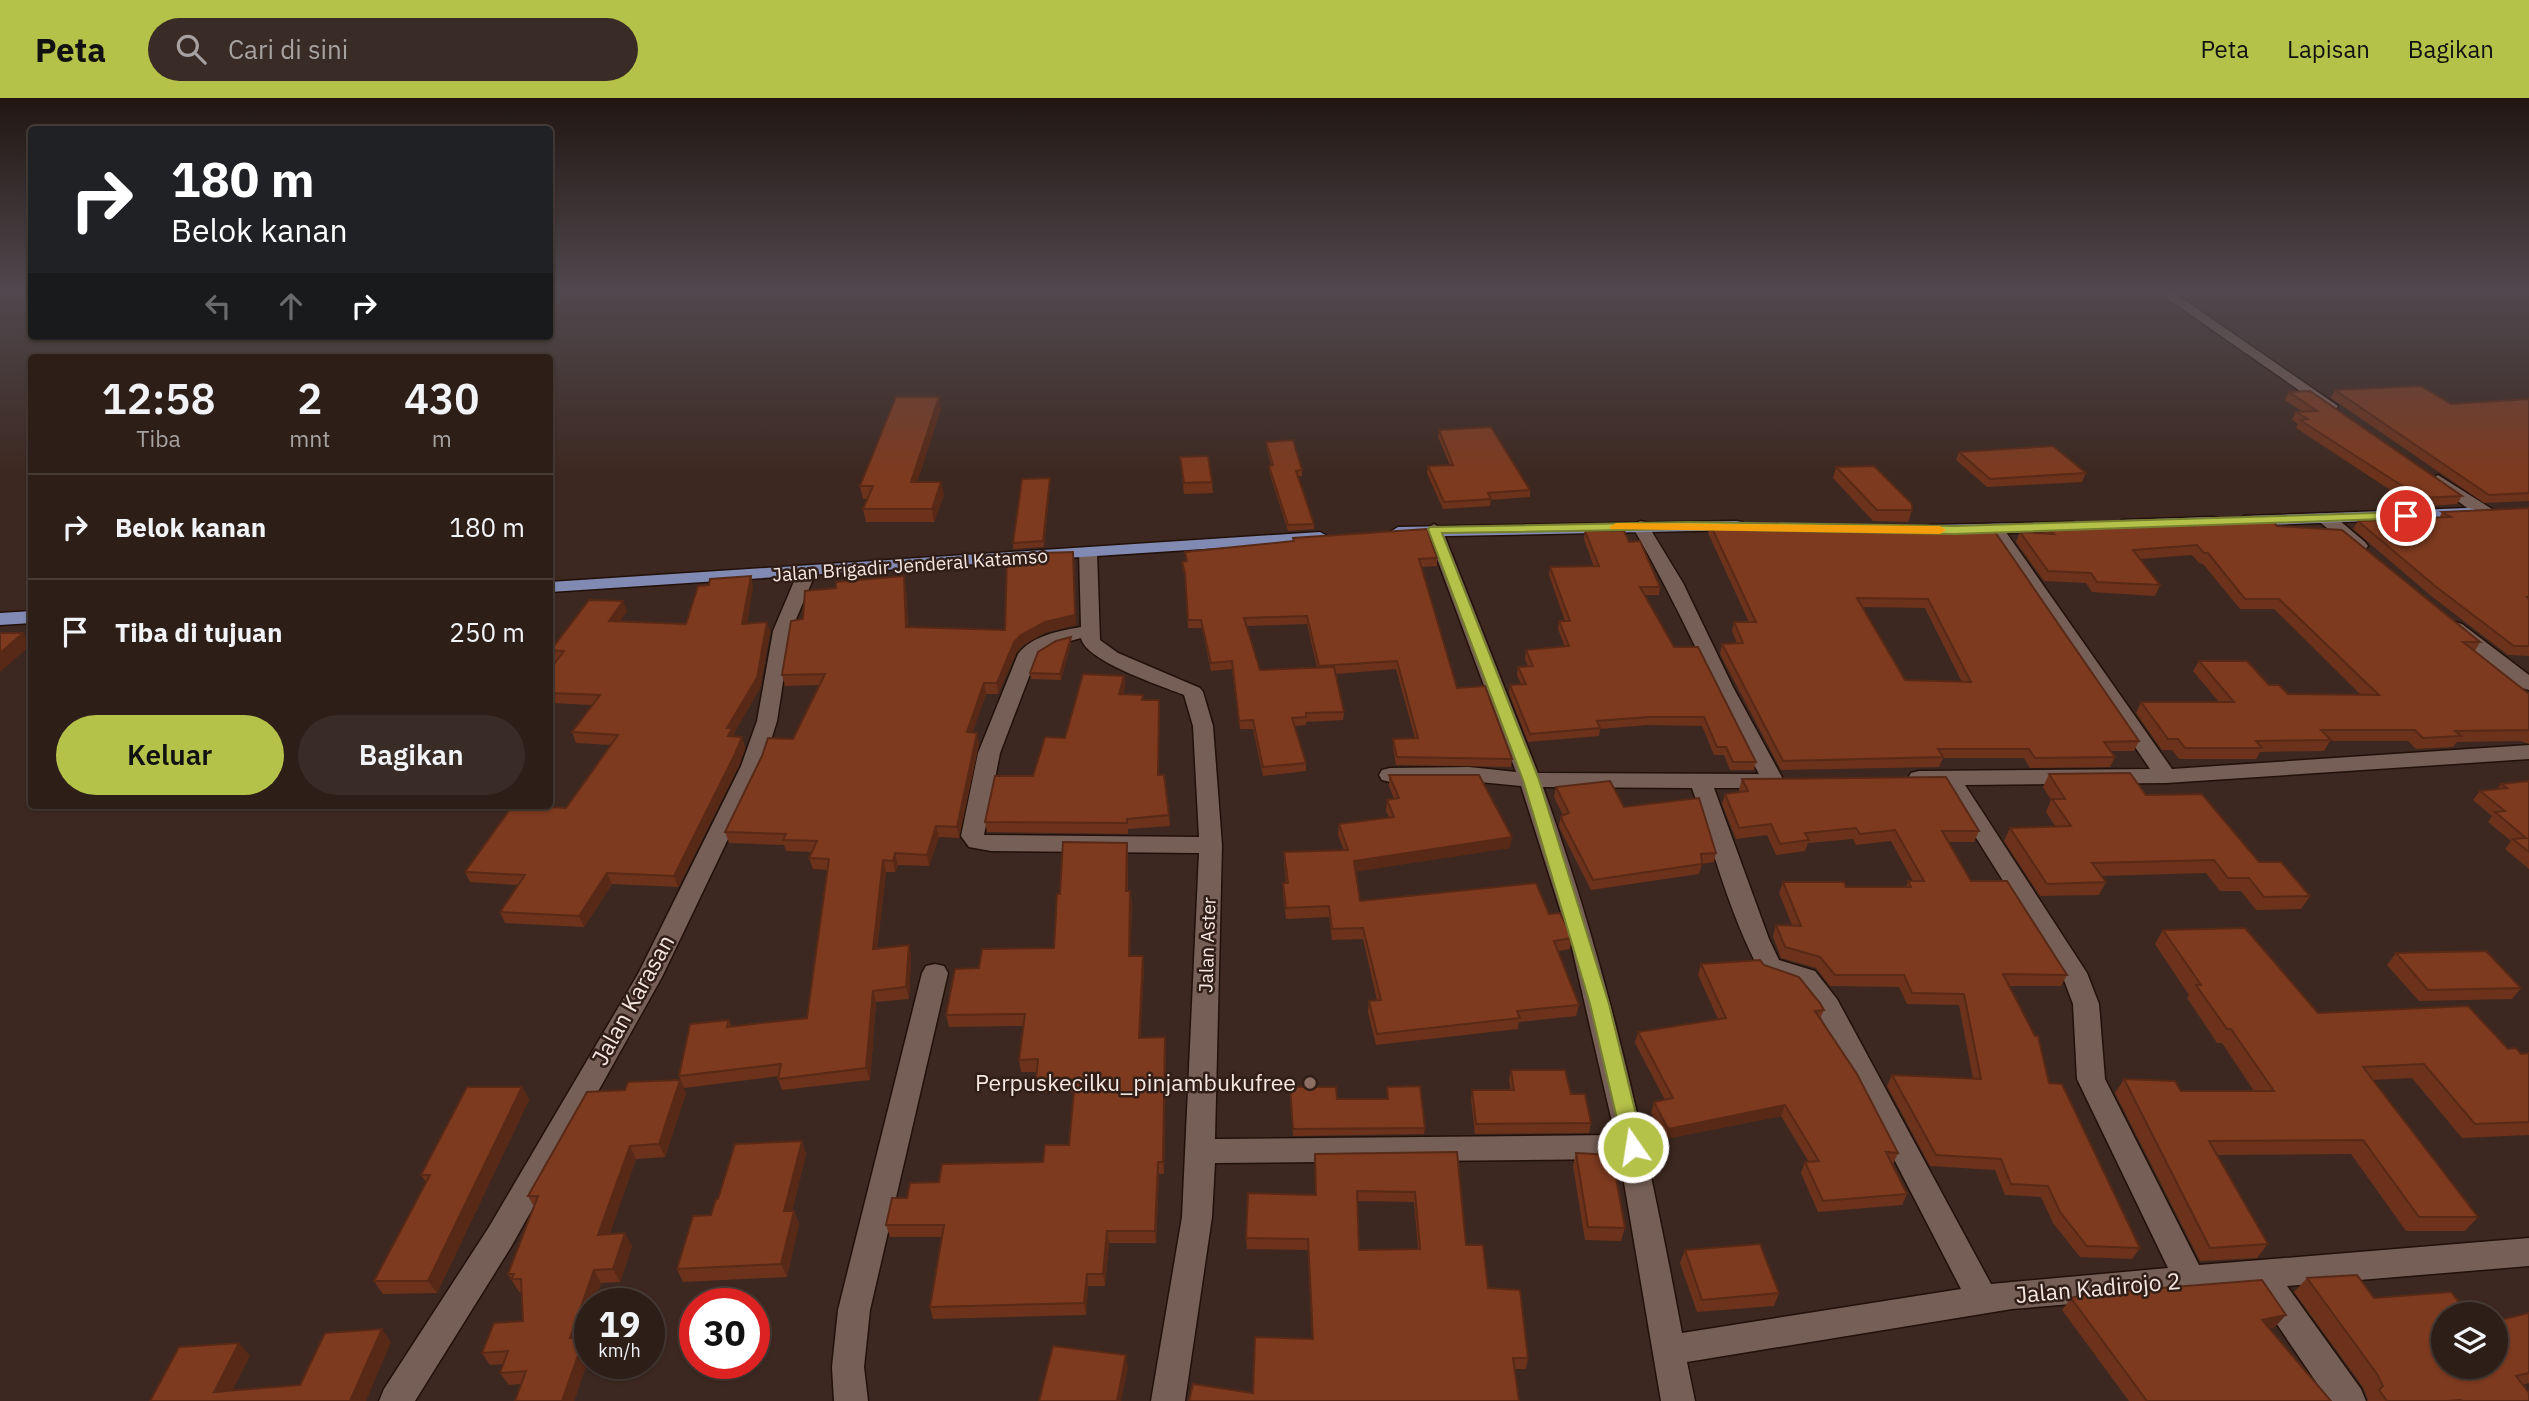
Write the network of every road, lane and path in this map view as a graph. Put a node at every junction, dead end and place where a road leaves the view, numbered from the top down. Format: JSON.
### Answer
{"nodes":[{"id":1,"x":2253,"y":353,"type":"edge"},
{"id":2,"x":2348,"y":418,"type":"edge"},
{"id":3,"x":2428,"y":473,"type":"edge"},
{"id":4,"x":2507,"y":510,"type":"edge"},
{"id":5,"x":2486,"y":513,"type":"junction"},
{"id":6,"x":2327,"y":519,"type":"junction"},
{"id":7,"x":2110,"y":525,"type":"edge"},
{"id":8,"x":1640,"y":526,"type":"junction"},
{"id":9,"x":1755,"y":526,"type":"edge"},
{"id":10,"x":2083,"y":526,"type":"edge"},
{"id":11,"x":1434,"y":529,"type":"junction"},
{"id":12,"x":1915,"y":529,"type":"edge"},
{"id":13,"x":1995,"y":529,"type":"junction"},
{"id":14,"x":1379,"y":533,"type":"edge"},
{"id":15,"x":1338,"y":536,"type":"edge"},
{"id":16,"x":1088,"y":552,"type":"junction"},
{"id":17,"x":2369,"y":555,"type":"edge"},
{"id":18,"x":807,"y":572,"type":"junction"},
{"id":19,"x":553,"y":587,"type":"edge"},
{"id":20,"x":28,"y":617,"type":"edge"},
{"id":21,"x":2443,"y":618,"type":"edge"},
{"id":22,"x":0,"y":619,"type":"edge"},
{"id":23,"x":1091,"y":630,"type":"junction"},
{"id":24,"x":2529,"y":684,"type":"edge"},
{"id":25,"x":2529,"y":752,"type":"edge"},
{"id":26,"x":1390,"y":775,"type":"edge"},
{"id":27,"x":2166,"y":776,"type":"junction"},
{"id":28,"x":1949,"y":777,"type":"junction"},
{"id":29,"x":1895,"y":778,"type":"edge"},
{"id":30,"x":1531,"y":780,"type":"junction"},
{"id":31,"x":1700,"y":780,"type":"junction"},
{"id":32,"x":1800,"y":780,"type":"edge"},
{"id":33,"x":1773,"y":781,"type":"junction"},
{"id":34,"x":1210,"y":845,"type":"junction"},
{"id":35,"x":935,"y":973,"type":"dead end"},
{"id":36,"x":1633,"y":1147,"type":"junction"},
{"id":37,"x":1201,"y":1151,"type":"junction"},
{"id":38,"x":2529,"y":1252,"type":"edge"},
{"id":39,"x":2260,"y":1274,"type":"junction"},
{"id":40,"x":2190,"y":1280,"type":"junction"},
{"id":41,"x":1983,"y":1299,"type":"junction"},
{"id":42,"x":1669,"y":1350,"type":"junction"},
{"id":43,"x":396,"y":1401,"type":"edge"},
{"id":44,"x":851,"y":1401,"type":"edge"},
{"id":45,"x":1168,"y":1401,"type":"edge"},
{"id":46,"x":1678,"y":1401,"type":"edge"},
{"id":47,"x":2349,"y":1401,"type":"edge"}],
"edges":[{"from":1,"to":2,"type":"street"},
{"from":3,"to":5,"type":"street"},
{"from":4,"to":5,"type":"main road"},
{"from":5,"to":6,"type":"main road"},
{"from":6,"to":7,"type":"main road"},
{"from":6,"to":17,"type":"street"},
{"from":8,"to":9,"type":"main road"},
{"from":8,"to":11,"type":"main road"},
{"from":8,"to":33,"type":"street"},
{"from":10,"to":13,"type":"main road"},
{"from":11,"to":14,"type":"main road"},
{"from":11,"to":30,"type":"street"},
{"from":12,"to":13,"type":"main road"},
{"from":13,"to":27,"type":"street"},
{"from":15,"to":16,"type":"main road","name":"Jalan Brigadir Jenderal Katamso"},
{"from":16,"to":18,"type":"main road","name":"Jalan Brigadir Jenderal Katamso"},
{"from":16,"to":23,"type":"street"},
{"from":18,"to":19,"type":"main road","name":"Jalan Brigadir Jenderal Katamso"},
{"from":18,"to":43,"type":"street","name":"Jalan Karasan"},
{"from":20,"to":22,"type":"main road"},
{"from":21,"to":24,"type":"street"},
{"from":23,"to":34,"type":"street","name":"Jalan Aster"},
{"from":23,"to":34,"type":"street"},
{"from":25,"to":27,"type":"street"},
{"from":26,"to":30,"type":"street"},
{"from":27,"to":28,"type":"street"},
{"from":28,"to":29,"type":"street"},
{"from":28,"to":40,"type":"street"},
{"from":30,"to":31,"type":"street"},
{"from":30,"to":36,"type":"street"},
{"from":31,"to":33,"type":"street"},
{"from":31,"to":41,"type":"street"},
{"from":32,"to":33,"type":"street"},
{"from":34,"to":37,"type":"street","name":"Jalan Aster"},
{"from":35,"to":44,"type":"street"},
{"from":36,"to":37,"type":"street"},
{"from":36,"to":42,"type":"street"},
{"from":37,"to":45,"type":"street","name":"Jalan Aster"},
{"from":38,"to":39,"type":"street","name":"Jalan Kadirojo 2"},
{"from":39,"to":40,"type":"street","name":"Jalan Kadirojo 2"},
{"from":39,"to":47,"type":"street"},
{"from":40,"to":41,"type":"street","name":"Jalan Kadirojo 2"},
{"from":41,"to":42,"type":"street","name":"Jalan Kadirojo 2"},
{"from":42,"to":46,"type":"street"}]}
